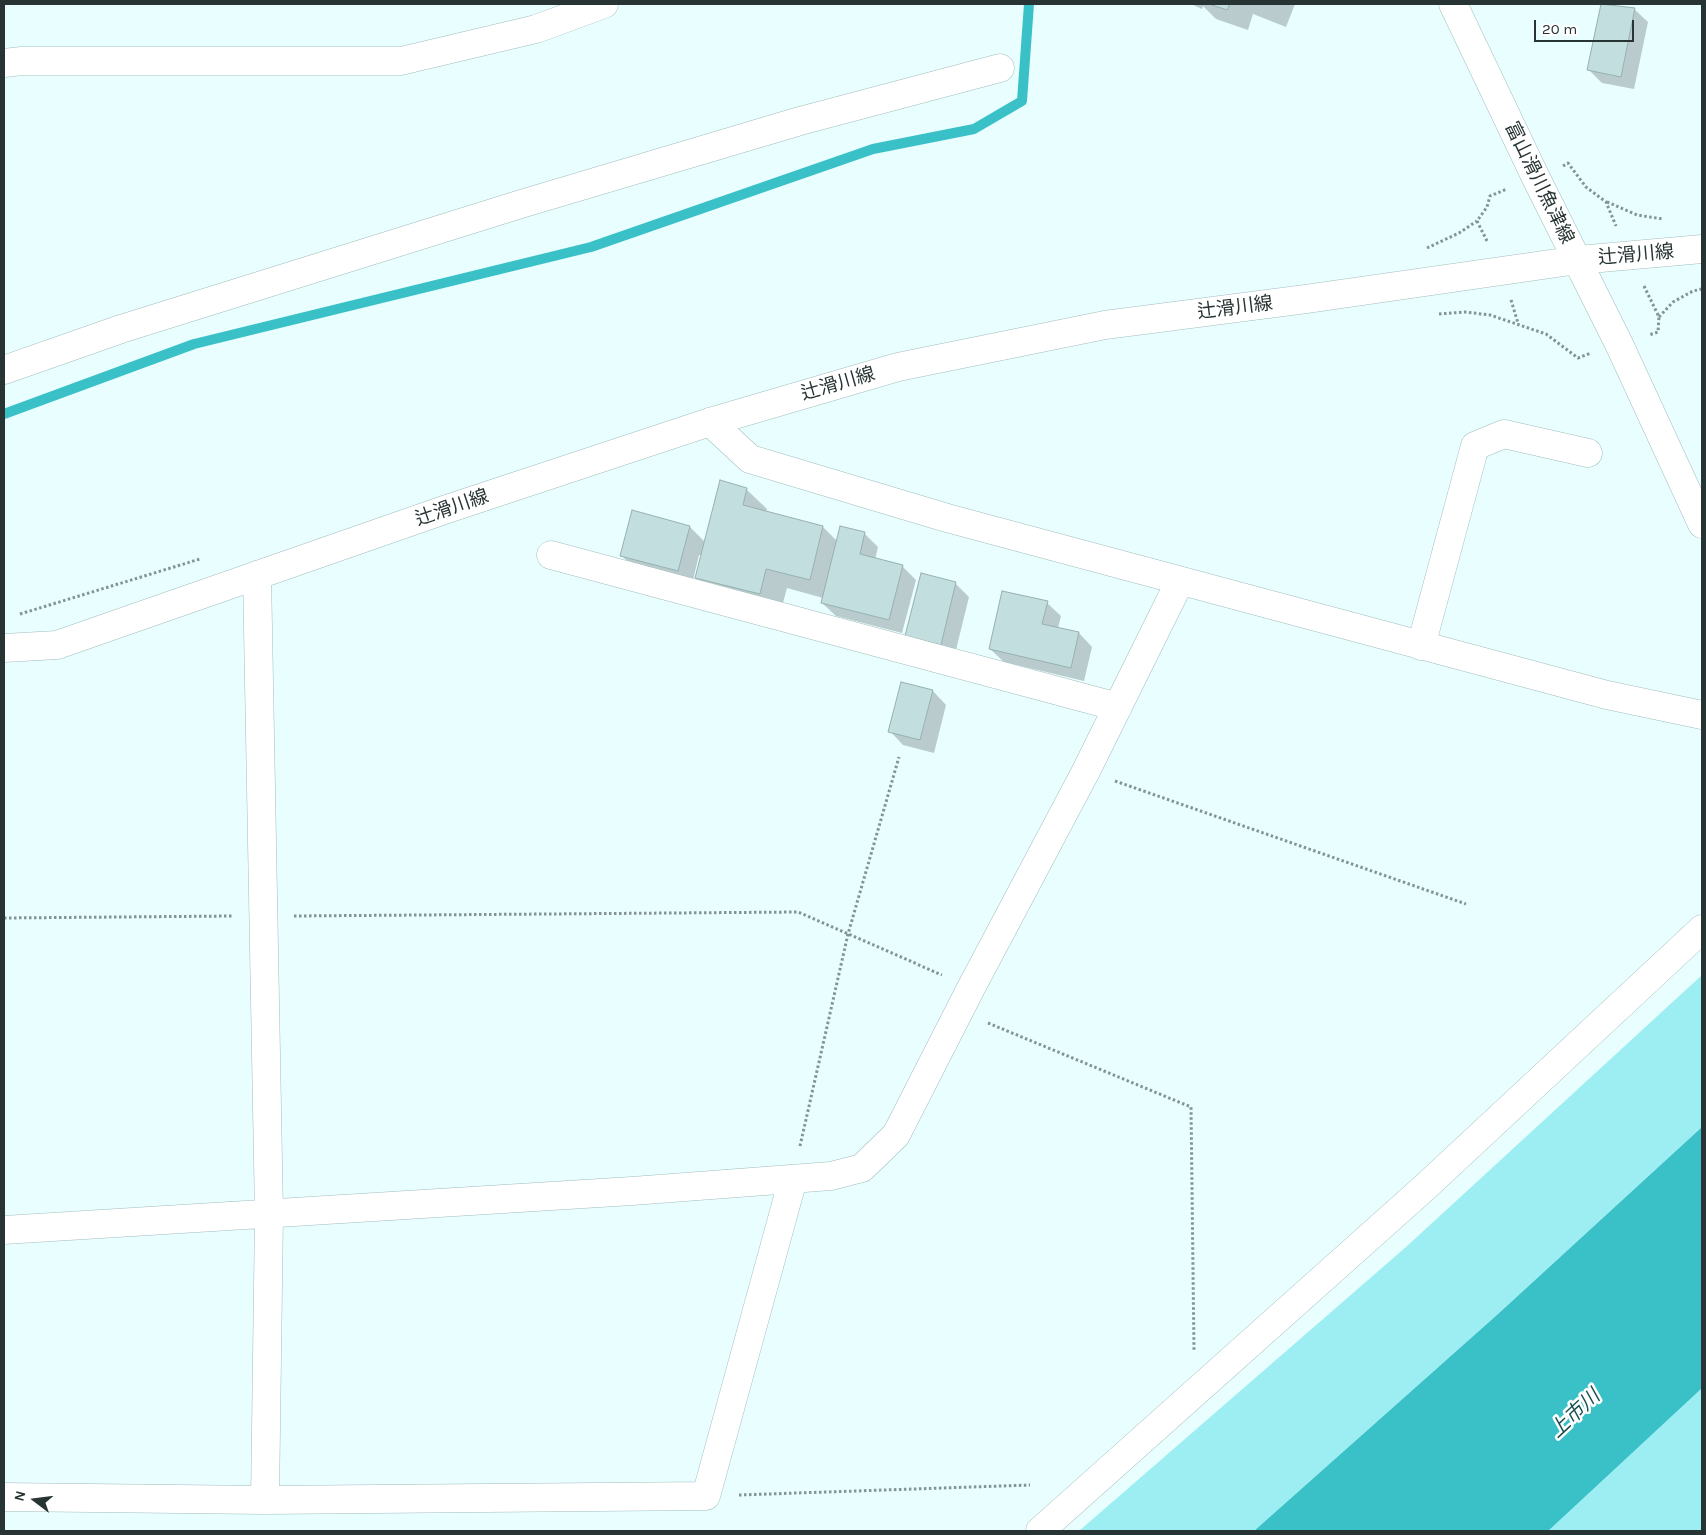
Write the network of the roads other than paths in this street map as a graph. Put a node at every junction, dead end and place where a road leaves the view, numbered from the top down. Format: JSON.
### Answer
{"nodes":[{"id":1,"x":604,"y":4,"type":"edge"},
{"id":2,"x":1453,"y":4,"type":"edge"},
{"id":3,"x":4,"y":63,"type":"edge"},
{"id":4,"x":1000,"y":68,"type":"dead end"},
{"id":5,"x":1702,"y":249,"type":"edge"},
{"id":6,"x":1578,"y":260,"type":"junction"},
{"id":7,"x":4,"y":370,"type":"edge"},
{"id":8,"x":710,"y":422,"type":"junction"},
{"id":9,"x":1588,"y":453,"type":"dead end"},
{"id":10,"x":1702,"y":524,"type":"edge"},
{"id":11,"x":551,"y":555,"type":"dead end"},
{"id":12,"x":257,"y":575,"type":"junction"},
{"id":13,"x":1180,"y":581,"type":"junction"},
{"id":14,"x":1421,"y":646,"type":"junction"},
{"id":15,"x":4,"y":648,"type":"edge"},
{"id":16,"x":1118,"y":707,"type":"junction"},
{"id":17,"x":1702,"y":715,"type":"edge"},
{"id":18,"x":1702,"y":929,"type":"edge"},
{"id":19,"x":792,"y":1179,"type":"junction"},
{"id":20,"x":268,"y":1214,"type":"junction"},
{"id":21,"x":4,"y":1230,"type":"edge"},
{"id":22,"x":4,"y":1497,"type":"edge"},
{"id":23,"x":266,"y":1500,"type":"junction"},
{"id":24,"x":1040,"y":1531,"type":"edge"}],
"edges":[{"from":1,"to":3,"type":"street"},
{"from":2,"to":6,"type":"street","name":"富山滑川魚津線"},
{"from":4,"to":7,"type":"street"},
{"from":5,"to":6,"type":"street","name":"辻滑川線"},
{"from":6,"to":8,"type":"street","name":"辻滑川線"},
{"from":6,"to":10,"type":"street","name":"富山滑川魚津線"},
{"from":8,"to":12,"type":"street","name":"辻滑川線"},
{"from":8,"to":13,"type":"street"},
{"from":9,"to":14,"type":"street"},
{"from":11,"to":16,"type":"street"},
{"from":12,"to":15,"type":"street","name":"辻滑川線"},
{"from":12,"to":20,"type":"street"},
{"from":13,"to":14,"type":"street"},
{"from":13,"to":16,"type":"street"},
{"from":14,"to":17,"type":"street"},
{"from":16,"to":19,"type":"street"},
{"from":18,"to":24,"type":"street"},
{"from":19,"to":20,"type":"street"},
{"from":19,"to":23,"type":"street"},
{"from":20,"to":21,"type":"street"},
{"from":20,"to":23,"type":"street"},
{"from":22,"to":23,"type":"street"}]}
